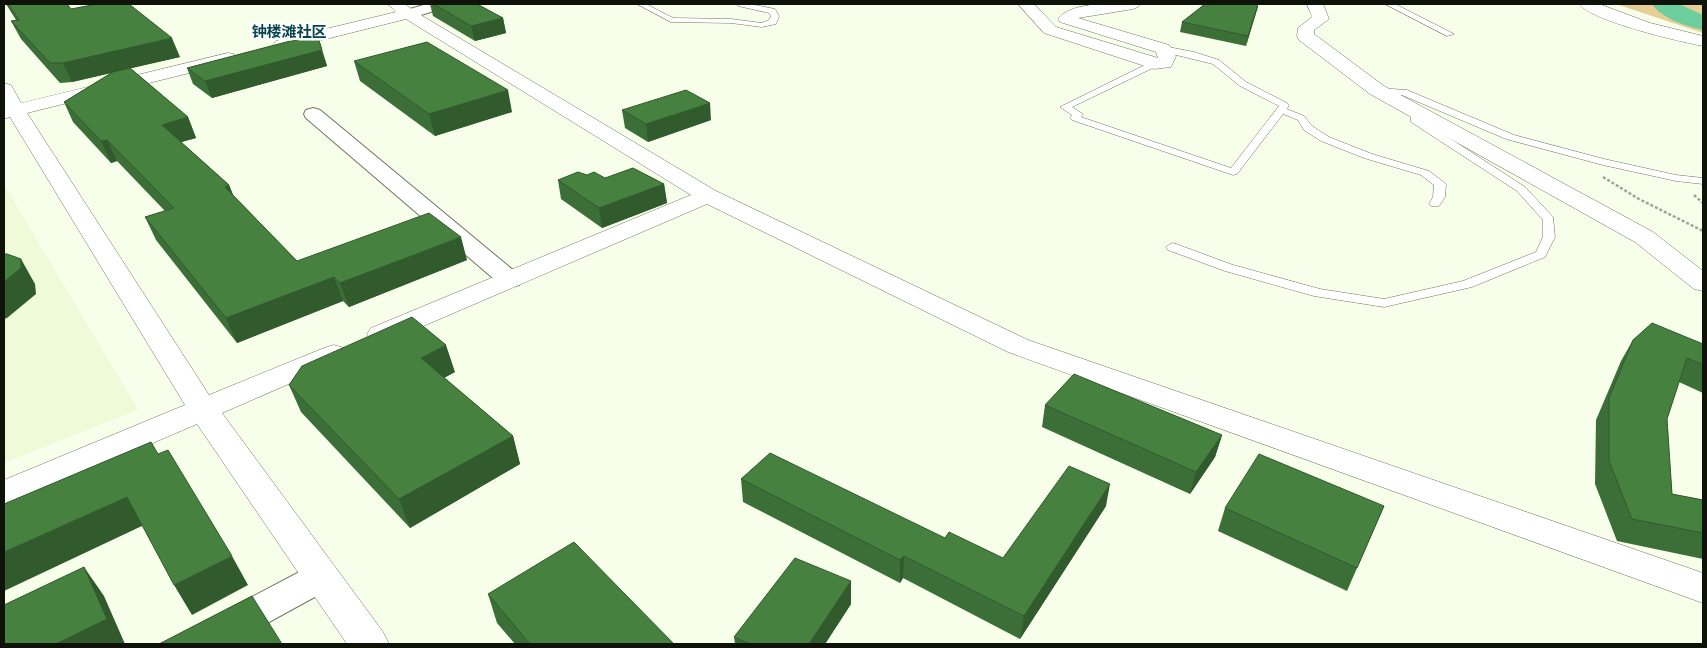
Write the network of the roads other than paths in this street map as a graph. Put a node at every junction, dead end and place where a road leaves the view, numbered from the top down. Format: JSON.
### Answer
{"nodes":[{"id":1,"x":442,"y":4,"type":"edge"},
{"id":2,"x":641,"y":4,"type":"edge"},
{"id":3,"x":742,"y":4,"type":"edge"},
{"id":4,"x":1026,"y":4,"type":"edge"},
{"id":5,"x":1134,"y":4,"type":"edge"},
{"id":6,"x":1315,"y":4,"type":"edge"},
{"id":7,"x":1390,"y":4,"type":"edge"},
{"id":8,"x":1587,"y":4,"type":"edge"},
{"id":9,"x":1397,"y":6,"type":"edge"},
{"id":10,"x":402,"y":9,"type":"edge"},
{"id":11,"x":1450,"y":34,"type":"dead end"},
{"id":12,"x":1703,"y":41,"type":"edge"},
{"id":13,"x":264,"y":49,"type":"edge"},
{"id":14,"x":1163,"y":49,"type":"junction"},
{"id":15,"x":245,"y":54,"type":"edge"},
{"id":16,"x":1154,"y":64,"type":"junction"},
{"id":17,"x":1376,"y":90,"type":"junction"},
{"id":18,"x":8,"y":104,"type":"edge"},
{"id":19,"x":1281,"y":110,"type":"junction"},
{"id":20,"x":1415,"y":111,"type":"junction"},
{"id":21,"x":314,"y":114,"type":"dead end"},
{"id":22,"x":1703,"y":181,"type":"edge"},
{"id":23,"x":708,"y":196,"type":"junction"},
{"id":24,"x":1435,"y":204,"type":"dead end"},
{"id":25,"x":1172,"y":247,"type":"dead end"},
{"id":26,"x":510,"y":280,"type":"junction"},
{"id":27,"x":1703,"y":283,"type":"edge"},
{"id":28,"x":203,"y":410,"type":"junction"},
{"id":29,"x":4,"y":493,"type":"edge"},
{"id":30,"x":321,"y":577,"type":"junction"},
{"id":31,"x":1703,"y":588,"type":"edge"},
{"id":32,"x":196,"y":644,"type":"edge"},
{"id":33,"x":369,"y":644,"type":"edge"}],
"edges":[{"from":1,"to":10,"type":"street"},
{"from":2,"to":3,"type":"lane"},
{"from":4,"to":16,"type":"street"},
{"from":5,"to":14,"type":"street"},
{"from":6,"to":17,"type":"street"},
{"from":7,"to":9,"type":"lane"},
{"from":8,"to":12,"type":"street"},
{"from":9,"to":11,"type":"lane"},
{"from":10,"to":13,"type":"street"},
{"from":10,"to":23,"type":"street"},
{"from":14,"to":16,"type":"street"},
{"from":14,"to":19,"type":"lane"},
{"from":15,"to":18,"type":"street"},
{"from":16,"to":19,"type":"lane"},
{"from":17,"to":20,"type":"street"},
{"from":17,"to":22,"type":"lane"},
{"from":18,"to":28,"type":"street"},
{"from":19,"to":24,"type":"lane"},
{"from":20,"to":25,"type":"lane"},
{"from":20,"to":27,"type":"street"},
{"from":21,"to":26,"type":"street"},
{"from":23,"to":26,"type":"street"},
{"from":23,"to":31,"type":"street"},
{"from":26,"to":28,"type":"street"},
{"from":28,"to":29,"type":"street"},
{"from":28,"to":30,"type":"street"},
{"from":30,"to":32,"type":"street"},
{"from":30,"to":33,"type":"street"}]}
